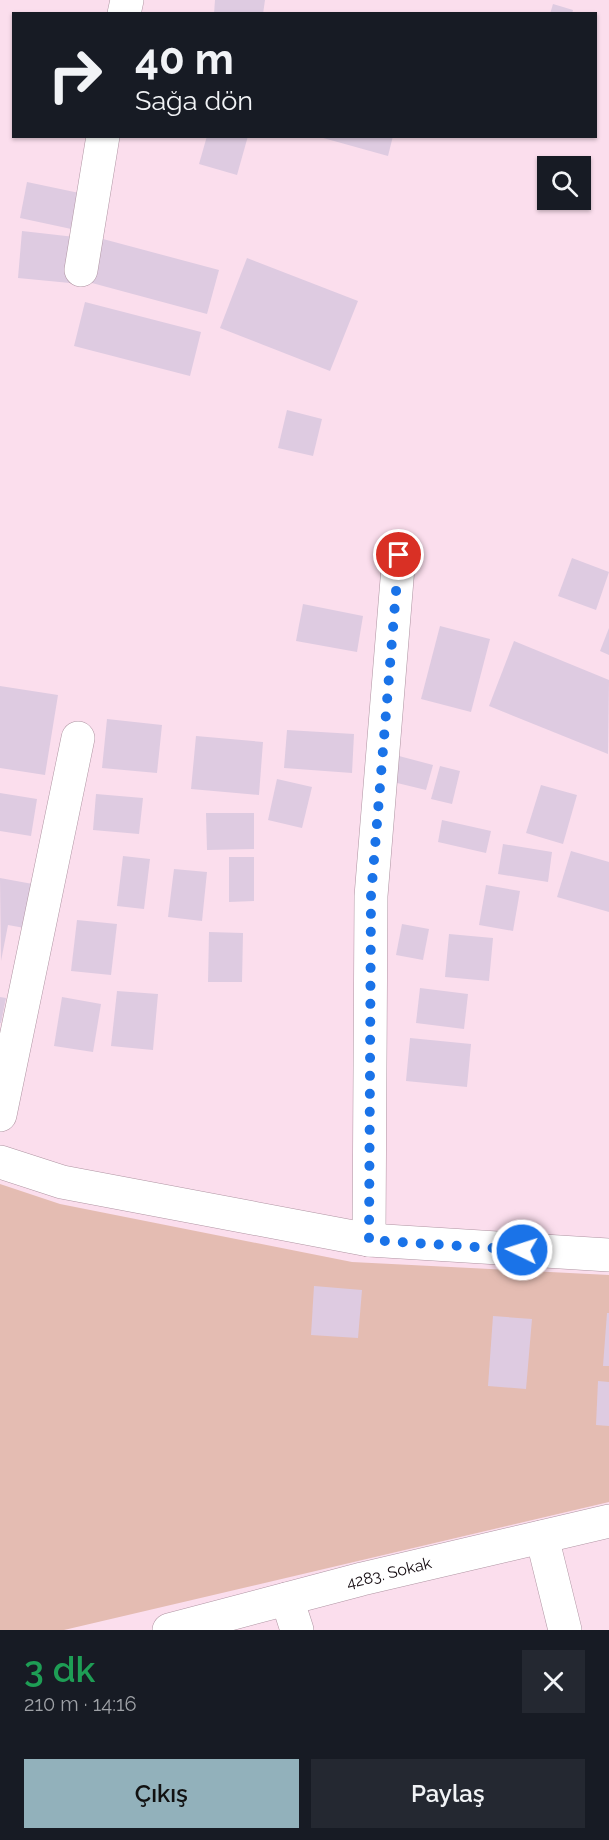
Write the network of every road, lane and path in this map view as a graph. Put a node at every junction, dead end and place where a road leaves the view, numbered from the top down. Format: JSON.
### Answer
{"nodes":[{"id":1,"x":104,"y":138,"type":"edge"},
{"id":2,"x":81,"y":270,"type":"dead end"},
{"id":3,"x":399,"y":555,"type":"dead end"},
{"id":4,"x":78,"y":738,"type":"dead end"},
{"id":5,"x":0,"y":1115,"type":"edge"},
{"id":6,"x":0,"y":1162,"type":"edge"},
{"id":7,"x":369,"y":1240,"type":"junction"},
{"id":8,"x":609,"y":1255,"type":"edge"},
{"id":9,"x":609,"y":1521,"type":"edge"},
{"id":10,"x":542,"y":1537,"type":"junction"},
{"id":11,"x":287,"y":1599,"type":"junction"},
{"id":12,"x":170,"y":1630,"type":"edge"},
{"id":13,"x":297,"y":1630,"type":"edge"},
{"id":14,"x":565,"y":1630,"type":"edge"}],
"edges":[{"from":1,"to":2,"type":"street"},
{"from":3,"to":7,"type":"street"},
{"from":4,"to":5,"type":"street"},
{"from":6,"to":7,"type":"street"},
{"from":7,"to":8,"type":"street"},
{"from":9,"to":10,"type":"street","name":"4283. Sokak"},
{"from":10,"to":11,"type":"street","name":"4283. Sokak"},
{"from":10,"to":14,"type":"street"},
{"from":11,"to":12,"type":"street","name":"4283. Sokak"},
{"from":11,"to":13,"type":"street"}]}
